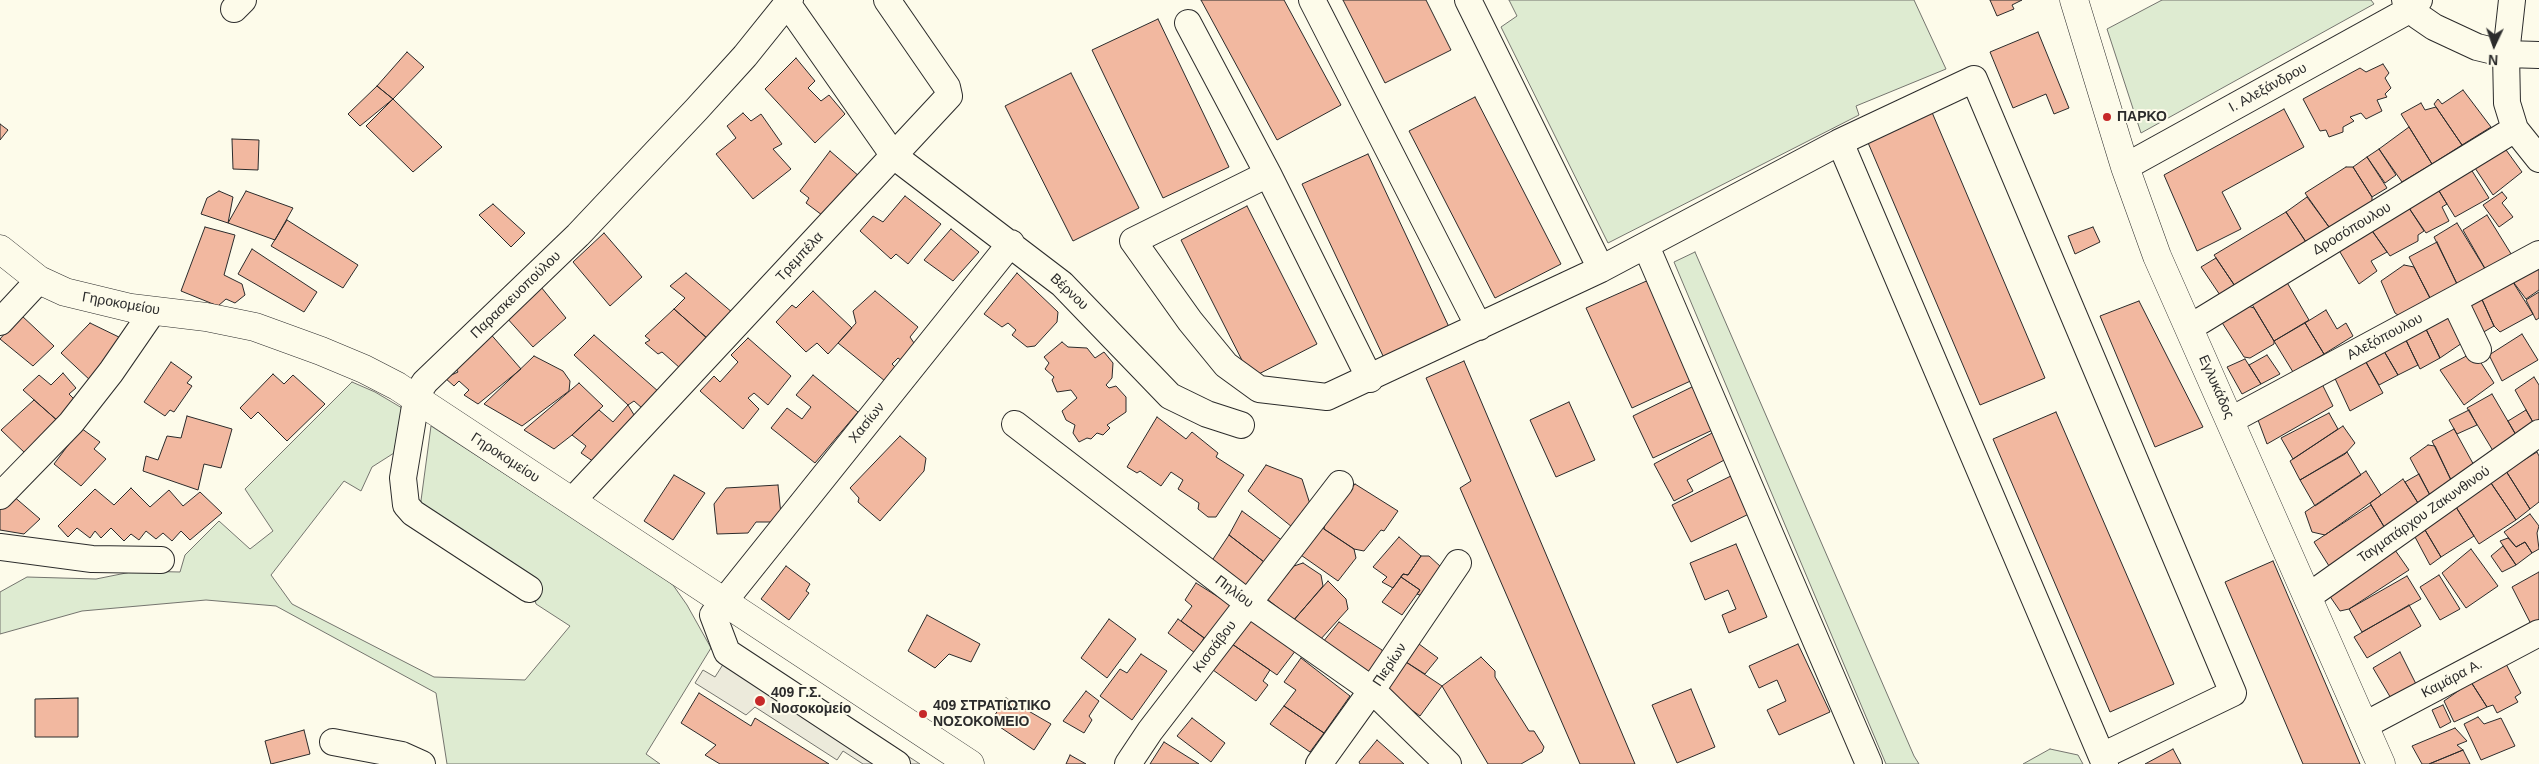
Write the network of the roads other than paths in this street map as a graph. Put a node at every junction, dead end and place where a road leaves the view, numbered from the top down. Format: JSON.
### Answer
{"nodes":[{"id":1,"x":887,"y":0,"type":"edge"},
{"id":2,"x":1312,"y":0,"type":"edge"},
{"id":3,"x":1468,"y":0,"type":"edge"},
{"id":4,"x":2074,"y":0,"type":"edge"},
{"id":5,"x":2512,"y":0,"type":"edge"},
{"id":6,"x":788,"y":1,"type":"edge"},
{"id":7,"x":2412,"y":3,"type":"edge"},
{"id":8,"x":1188,"y":23,"type":"dead end"},
{"id":9,"x":2506,"y":54,"type":"junction"},
{"id":10,"x":2539,"y":55,"type":"edge"},
{"id":11,"x":2515,"y":129,"type":"junction"},
{"id":12,"x":1840,"y":142,"type":"junction"},
{"id":13,"x":894,"y":156,"type":"junction"},
{"id":14,"x":2539,"y":159,"type":"edge"},
{"id":15,"x":2125,"y":167,"type":"junction"},
{"id":16,"x":1268,"y":174,"type":"junction"},
{"id":17,"x":1011,"y":243,"type":"junction"},
{"id":18,"x":1646,"y":246,"type":"junction"},
{"id":19,"x":0,"y":249,"type":"edge"},
{"id":20,"x":2539,"y":254,"type":"edge"},
{"id":21,"x":1601,"y":269,"type":"junction"},
{"id":22,"x":39,"y":280,"type":"junction"},
{"id":23,"x":2454,"y":300,"type":"junction"},
{"id":24,"x":153,"y":311,"type":"junction"},
{"id":25,"x":0,"y":322,"type":"edge"},
{"id":26,"x":1479,"y":327,"type":"junction"},
{"id":27,"x":2189,"y":328,"type":"junction"},
{"id":28,"x":2478,"y":350,"type":"dead end"},
{"id":29,"x":1370,"y":379,"type":"junction"},
{"id":30,"x":416,"y":399,"type":"junction"},
{"id":31,"x":2230,"y":420,"type":"junction"},
{"id":32,"x":1015,"y":424,"type":"dead end"},
{"id":33,"x":1241,"y":425,"type":"dead end"},
{"id":34,"x":2539,"y":433,"type":"edge"},
{"id":35,"x":1340,"y":484,"type":"dead end"},
{"id":36,"x":0,"y":496,"type":"edge"},
{"id":37,"x":572,"y":501,"type":"junction"},
{"id":38,"x":0,"y":547,"type":"edge"},
{"id":39,"x":161,"y":560,"type":"dead end"},
{"id":40,"x":1458,"y":563,"type":"dead end"},
{"id":41,"x":529,"y":589,"type":"dead end"},
{"id":42,"x":2309,"y":596,"type":"junction"},
{"id":43,"x":722,"y":602,"type":"junction"},
{"id":44,"x":1248,"y":603,"type":"junction"},
{"id":45,"x":2539,"y":633,"type":"edge"},
{"id":46,"x":1372,"y":690,"type":"junction"},
{"id":47,"x":2365,"y":724,"type":"junction"},
{"id":48,"x":333,"y":742,"type":"dead end"},
{"id":49,"x":2104,"y":760,"type":"edge"},
{"id":50,"x":422,"y":764,"type":"edge"},
{"id":51,"x":897,"y":764,"type":"edge"},
{"id":52,"x":970,"y":764,"type":"edge"},
{"id":53,"x":1128,"y":764,"type":"edge"},
{"id":54,"x":1319,"y":764,"type":"edge"},
{"id":55,"x":1448,"y":764,"type":"edge"},
{"id":56,"x":1869,"y":764,"type":"edge"},
{"id":57,"x":2381,"y":764,"type":"edge"}],
"edges":[{"from":1,"to":13,"type":"street","name":"Τρεμπέλα"},
{"from":2,"to":26,"type":"street"},
{"from":3,"to":21,"type":"street"},
{"from":4,"to":15,"type":"main road","name":"Εγλυκάδος"},
{"from":5,"to":9,"type":"street"},
{"from":6,"to":13,"type":"street","name":"Βέρνου"},
{"from":6,"to":30,"type":"street","name":"Παρασκευοπούλου"},
{"from":7,"to":9,"type":"street"},
{"from":7,"to":15,"type":"street","name":"Ι. Αλεξάνδρου"},
{"from":8,"to":16,"type":"street"},
{"from":9,"to":10,"type":"street"},
{"from":9,"to":11,"type":"street"},
{"from":11,"to":14,"type":"street"},
{"from":11,"to":27,"type":"street","name":"Δροσόπουλου"},
{"from":12,"to":18,"type":"street"},
{"from":12,"to":49,"type":"street"},
{"from":12,"to":49,"type":"street"},
{"from":13,"to":17,"type":"street","name":"Βέρνου"},
{"from":13,"to":37,"type":"street","name":"Τρεμπέλα"},
{"from":15,"to":27,"type":"main road","name":"Εγλυκάδος"},
{"from":16,"to":29,"type":"street"},
{"from":16,"to":29,"type":"street"},
{"from":17,"to":33,"type":"street","name":"Βέρνου"},
{"from":17,"to":43,"type":"street","name":"Χασίων"},
{"from":18,"to":21,"type":"street"},
{"from":18,"to":56,"type":"street"},
{"from":19,"to":22,"type":"main road","name":"Γηροκομείου"},
{"from":20,"to":23,"type":"street","name":"Αλεξόπουλου"},
{"from":21,"to":26,"type":"street"},
{"from":22,"to":24,"type":"main road","name":"Γηροκομείου"},
{"from":22,"to":25,"type":"street"},
{"from":23,"to":28,"type":"street"},
{"from":23,"to":31,"type":"street","name":"Αλεξόπουλου"},
{"from":24,"to":30,"type":"main road","name":"Γηροκομείου"},
{"from":24,"to":36,"type":"street"},
{"from":26,"to":29,"type":"street"},
{"from":27,"to":31,"type":"main road","name":"Εγλυκάδος"},
{"from":30,"to":37,"type":"main road","name":"Γηροκομείου"},
{"from":30,"to":41,"type":"street","name":"Παρασκευοπούλου"},
{"from":31,"to":42,"type":"main road","name":"Εγλυκάδος"},
{"from":32,"to":44,"type":"street","name":"Πηλίου"},
{"from":34,"to":42,"type":"street","name":"Ταγματάρχου Ζακυνθινού"},
{"from":35,"to":44,"type":"street","name":"Κισσάβου"},
{"from":37,"to":43,"type":"main road","name":"Γηροκομείου"},
{"from":38,"to":39,"type":"street"},
{"from":40,"to":46,"type":"street","name":"Πιερίων"},
{"from":42,"to":47,"type":"main road","name":"Εγλυκάδος"},
{"from":43,"to":51,"type":"street"},
{"from":43,"to":52,"type":"main road","name":"Γηροκομείου"},
{"from":44,"to":46,"type":"street","name":"Πηλίου"},
{"from":44,"to":53,"type":"street","name":"Κισσάβου"},
{"from":45,"to":47,"type":"street","name":"Καμάρα Α."},
{"from":46,"to":54,"type":"street","name":"Πιερίων"},
{"from":46,"to":55,"type":"street","name":"Πηλίου"},
{"from":47,"to":57,"type":"main road","name":"Εγλυκάδος"},
{"from":48,"to":50,"type":"street"}]}
